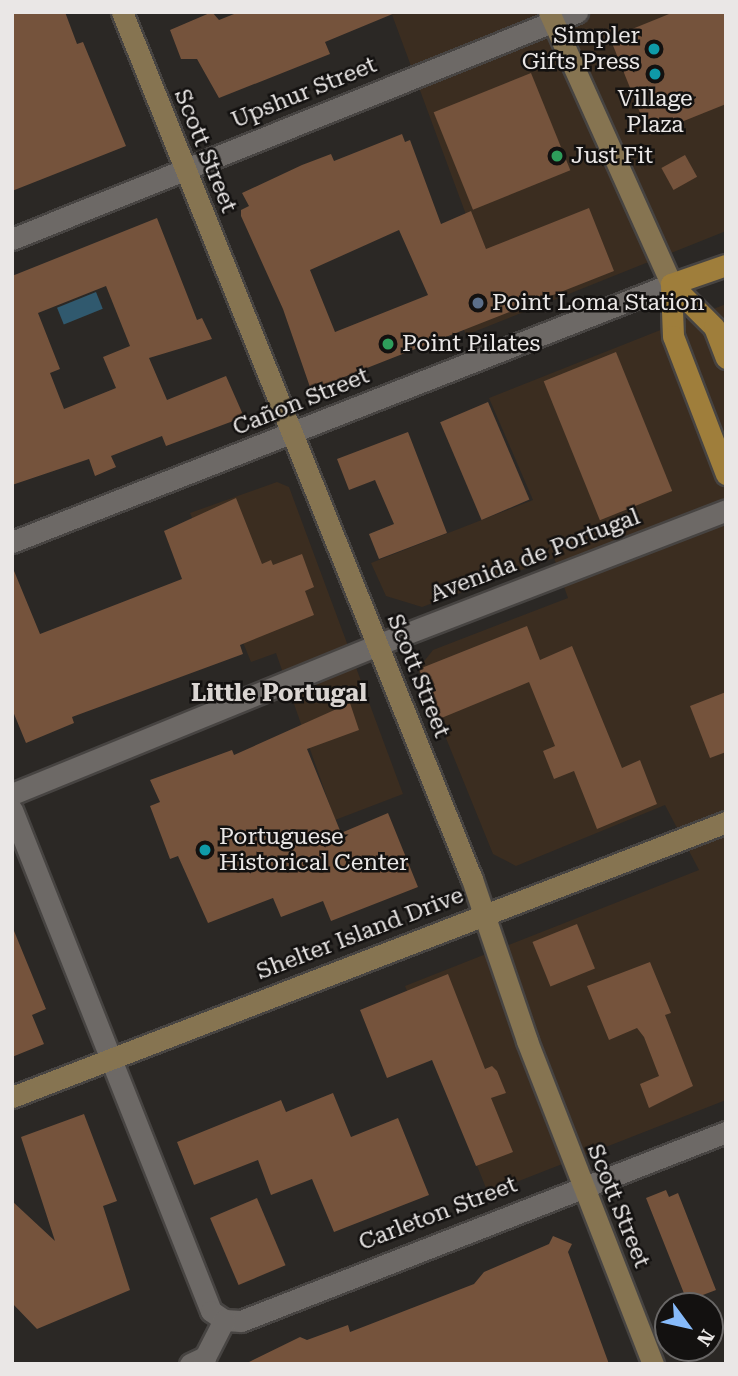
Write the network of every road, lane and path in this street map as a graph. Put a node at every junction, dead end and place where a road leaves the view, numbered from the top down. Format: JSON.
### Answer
{"nodes":[{"id":1,"x":122,"y":12,"type":"edge"},
{"id":2,"x":577,"y":12,"type":"edge"},
{"id":3,"x":551,"y":17,"type":"edge"},
{"id":4,"x":185,"y":170,"type":"junction"},
{"id":5,"x":12,"y":239,"type":"edge"},
{"id":6,"x":726,"y":265,"type":"edge"},
{"id":7,"x":671,"y":284,"type":"junction"},
{"id":8,"x":726,"y":358,"type":"edge"},
{"id":9,"x":292,"y":433,"type":"junction"},
{"id":10,"x":726,"y":474,"type":"edge"},
{"id":11,"x":726,"y":510,"type":"edge"},
{"id":12,"x":12,"y":542,"type":"edge"},
{"id":13,"x":377,"y":645,"type":"junction"},
{"id":14,"x":12,"y":794,"type":"edge"},
{"id":15,"x":12,"y":810,"type":"edge"},
{"id":16,"x":726,"y":822,"type":"edge"},
{"id":17,"x":482,"y":916,"type":"junction"},
{"id":18,"x":111,"y":1058,"type":"junction"},
{"id":19,"x":12,"y":1097,"type":"edge"},
{"id":20,"x":726,"y":1132,"type":"edge"},
{"id":21,"x":582,"y":1187,"type":"junction"},
{"id":22,"x":224,"y":1320,"type":"junction"},
{"id":23,"x":190,"y":1364,"type":"edge"},
{"id":24,"x":653,"y":1364,"type":"edge"}],
"edges":[{"from":1,"to":4,"type":"main road","name":"Scott Street"},
{"from":2,"to":3,"type":"street","name":"Upshur Street"},
{"from":3,"to":4,"type":"street","name":"Upshur Street"},
{"from":3,"to":7,"type":"main road"},
{"from":4,"to":5,"type":"street","name":"Upshur Street"},
{"from":4,"to":9,"type":"main road","name":"Scott Street"},
{"from":6,"to":7,"type":"main road","name":"Cañon Street"},
{"from":7,"to":8,"type":"main road"},
{"from":7,"to":9,"type":"street","name":"Cañon Street"},
{"from":7,"to":10,"type":"main road"},
{"from":9,"to":12,"type":"street","name":"Cañon Street"},
{"from":9,"to":13,"type":"main road","name":"Scott Street"},
{"from":11,"to":13,"type":"street","name":"Avenida de Portugal"},
{"from":13,"to":14,"type":"street","name":"Avenida de Portugal"},
{"from":13,"to":17,"type":"main road","name":"Scott Street"},
{"from":15,"to":18,"type":"street"},
{"from":16,"to":17,"type":"main road","name":"Shelter Island Drive"},
{"from":17,"to":18,"type":"main road","name":"Shelter Island Drive"},
{"from":17,"to":21,"type":"main road","name":"Scott Street"},
{"from":18,"to":19,"type":"main road","name":"Shelter Island Drive"},
{"from":18,"to":22,"type":"street"},
{"from":20,"to":21,"type":"street","name":"Carleton Street"},
{"from":21,"to":22,"type":"street","name":"Carleton Street"},
{"from":21,"to":24,"type":"main road","name":"Scott Street"},
{"from":22,"to":23,"type":"street"}]}
